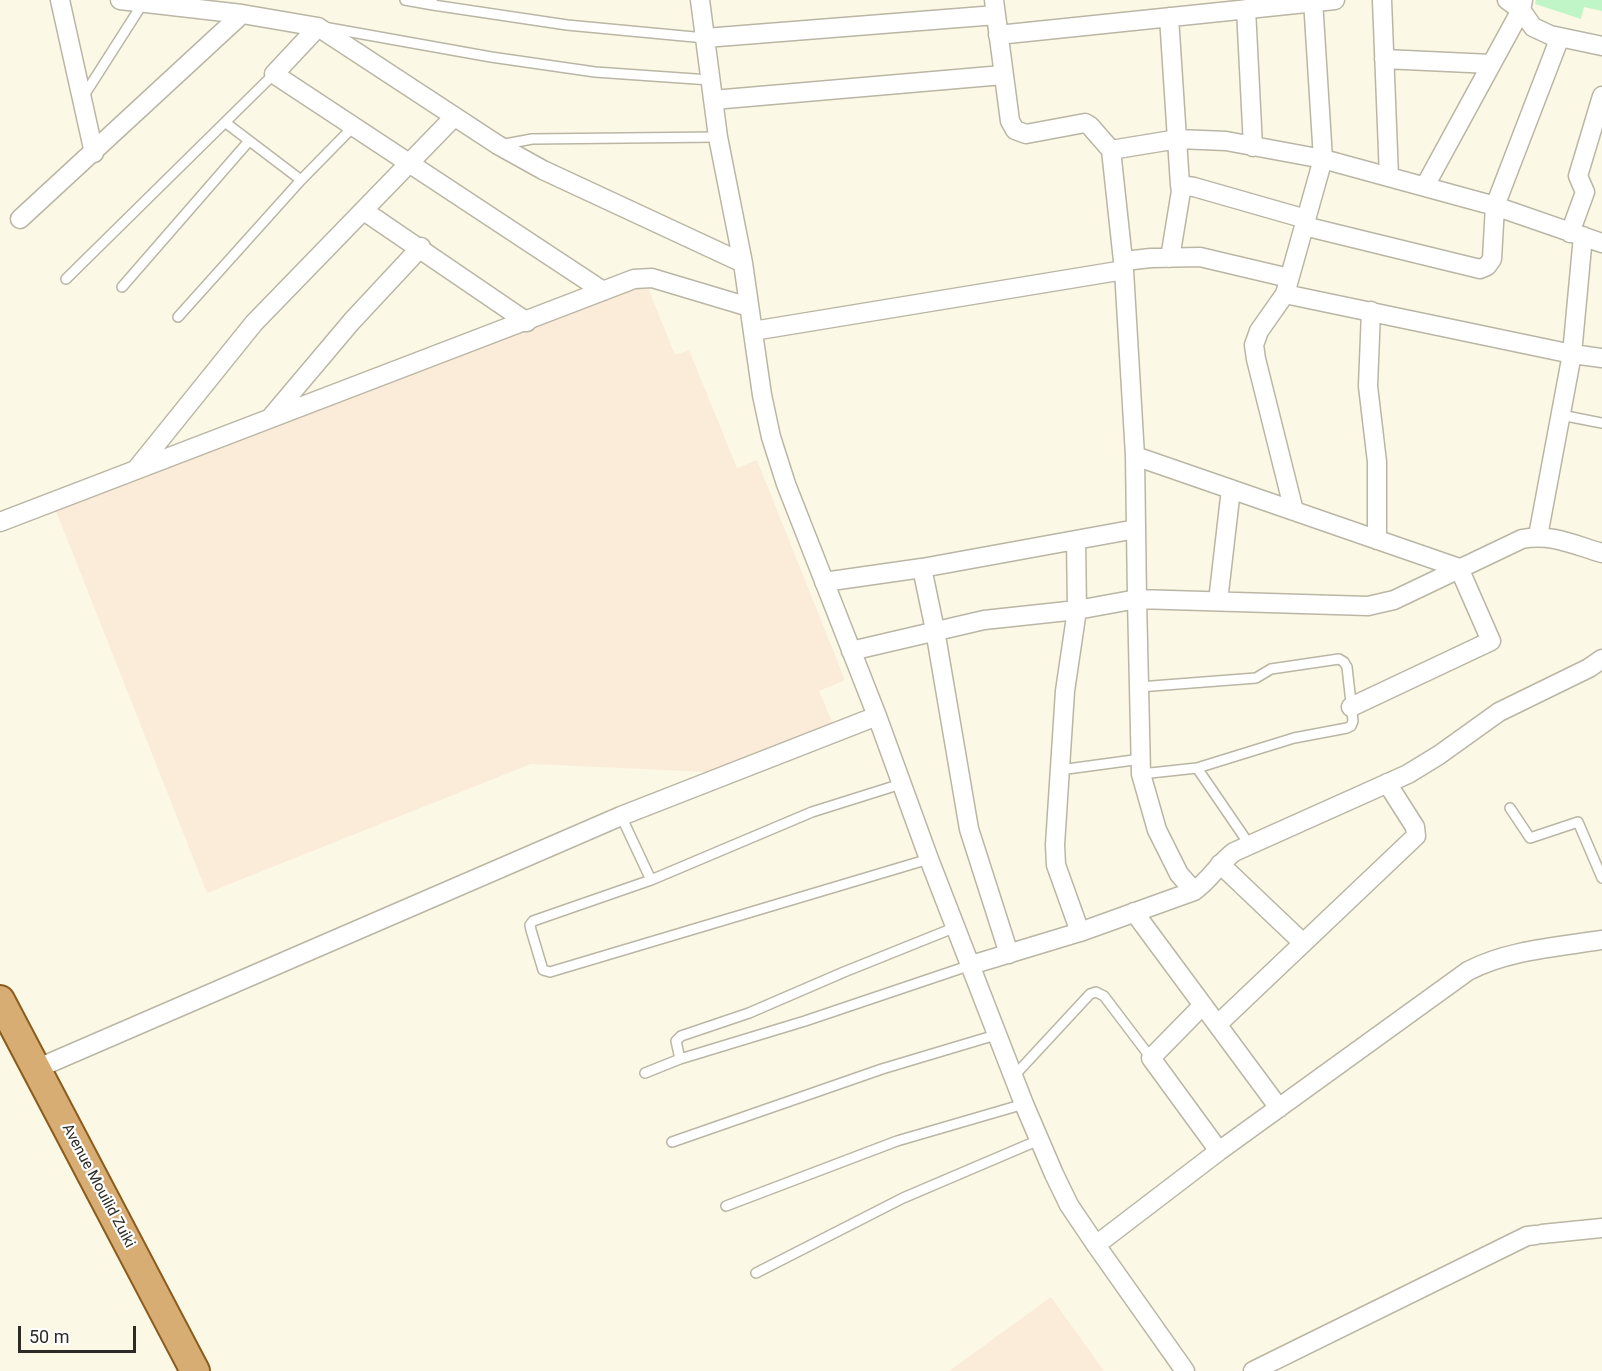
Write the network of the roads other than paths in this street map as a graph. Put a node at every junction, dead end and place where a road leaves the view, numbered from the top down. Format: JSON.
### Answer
{"nodes":[{"id":1,"x":60,"y":0,"type":"edge"},
{"id":2,"x":120,"y":0,"type":"edge"},
{"id":3,"x":405,"y":0,"type":"edge"},
{"id":4,"x":700,"y":0,"type":"edge"},
{"id":5,"x":1335,"y":0,"type":"edge"},
{"id":6,"x":1382,"y":0,"type":"edge"},
{"id":7,"x":1313,"y":1,"type":"edge"},
{"id":8,"x":143,"y":3,"type":"junction"},
{"id":9,"x":432,"y":3,"type":"edge"},
{"id":10,"x":1517,"y":3,"type":"edge"},
{"id":11,"x":203,"y":5,"type":"edge"},
{"id":12,"x":995,"y":8,"type":"edge"},
{"id":13,"x":1246,"y":9,"type":"junction"},
{"id":14,"x":242,"y":14,"type":"junction"},
{"id":15,"x":1169,"y":17,"type":"junction"},
{"id":16,"x":318,"y":27,"type":"junction"},
{"id":17,"x":998,"y":35,"type":"junction"},
{"id":18,"x":1560,"y":37,"type":"junction"},
{"id":19,"x":705,"y":38,"type":"junction"},
{"id":20,"x":1602,"y":46,"type":"edge"},
{"id":21,"x":1384,"y":59,"type":"junction"},
{"id":22,"x":1491,"y":64,"type":"junction"},
{"id":23,"x":274,"y":74,"type":"junction"},
{"id":24,"x":1003,"y":75,"type":"junction"},
{"id":25,"x":710,"y":80,"type":"junction"},
{"id":26,"x":1602,"y":96,"type":"edge"},
{"id":27,"x":81,"y":99,"type":"junction"},
{"id":28,"x":713,"y":100,"type":"junction"},
{"id":29,"x":454,"y":117,"type":"junction"},
{"id":30,"x":226,"y":123,"type":"junction"},
{"id":31,"x":353,"y":127,"type":"junction"},
{"id":32,"x":718,"y":137,"type":"junction"},
{"id":33,"x":1178,"y":139,"type":"junction"},
{"id":34,"x":249,"y":141,"type":"junction"},
{"id":35,"x":498,"y":145,"type":"junction"},
{"id":36,"x":1253,"y":147,"type":"junction"},
{"id":37,"x":1111,"y":150,"type":"junction"},
{"id":38,"x":94,"y":153,"type":"junction"},
{"id":39,"x":1323,"y":159,"type":"junction"},
{"id":40,"x":408,"y":163,"type":"junction"},
{"id":41,"x":1389,"y":177,"type":"junction"},
{"id":42,"x":301,"y":180,"type":"junction"},
{"id":43,"x":1180,"y":184,"type":"junction"},
{"id":44,"x":1425,"y":186,"type":"junction"},
{"id":45,"x":1495,"y":206,"type":"junction"},
{"id":46,"x":364,"y":210,"type":"junction"},
{"id":47,"x":20,"y":219,"type":"dead end"},
{"id":48,"x":1305,"y":222,"type":"junction"},
{"id":49,"x":1576,"y":234,"type":"junction"},
{"id":50,"x":1602,"y":243,"type":"edge"},
{"id":51,"x":421,"y":248,"type":"junction"},
{"id":52,"x":1170,"y":258,"type":"junction"},
{"id":53,"x":743,"y":264,"type":"junction"},
{"id":54,"x":1124,"y":265,"type":"junction"},
{"id":55,"x":66,"y":279,"type":"dead end"},
{"id":56,"x":1287,"y":286,"type":"junction"},
{"id":57,"x":122,"y":287,"type":"dead end"},
{"id":58,"x":603,"y":291,"type":"junction"},
{"id":59,"x":749,"y":307,"type":"junction"},
{"id":60,"x":1371,"y":311,"type":"junction"},
{"id":61,"x":178,"y":317,"type":"dead end"},
{"id":62,"x":527,"y":322,"type":"junction"},
{"id":63,"x":753,"y":331,"type":"junction"},
{"id":64,"x":1572,"y":354,"type":"junction"},
{"id":65,"x":1602,"y":358,"type":"edge"},
{"id":66,"x":1561,"y":415,"type":"junction"},
{"id":67,"x":270,"y":417,"type":"junction"},
{"id":68,"x":1602,"y":423,"type":"edge"},
{"id":69,"x":1135,"y":456,"type":"junction"},
{"id":70,"x":136,"y":469,"type":"junction"},
{"id":71,"x":1231,"y":489,"type":"junction"},
{"id":72,"x":1294,"y":511,"type":"junction"},
{"id":73,"x":0,"y":522,"type":"edge"},
{"id":74,"x":1136,"y":529,"type":"junction"},
{"id":75,"x":1538,"y":536,"type":"junction"},
{"id":76,"x":1076,"y":540,"type":"junction"},
{"id":77,"x":1377,"y":540,"type":"junction"},
{"id":78,"x":1602,"y":554,"type":"edge"},
{"id":79,"x":922,"y":568,"type":"junction"},
{"id":80,"x":1459,"y":568,"type":"junction"},
{"id":81,"x":824,"y":582,"type":"junction"},
{"id":82,"x":1137,"y":599,"type":"junction"},
{"id":83,"x":1218,"y":601,"type":"junction"},
{"id":84,"x":1077,"y":610,"type":"junction"},
{"id":85,"x":935,"y":630,"type":"junction"},
{"id":86,"x":851,"y":651,"type":"junction"},
{"id":87,"x":1602,"y":659,"type":"edge"},
{"id":88,"x":1139,"y":687,"type":"junction"},
{"id":89,"x":1351,"y":707,"type":"junction"},
{"id":90,"x":877,"y":716,"type":"junction"},
{"id":91,"x":1141,"y":767,"type":"junction"},
{"id":92,"x":1197,"y":768,"type":"junction"},
{"id":93,"x":1060,"y":770,"type":"junction"},
{"id":94,"x":1388,"y":783,"type":"junction"},
{"id":95,"x":901,"y":784,"type":"junction"},
{"id":96,"x":1509,"y":808,"type":"dead end"},
{"id":97,"x":621,"y":816,"type":"junction"},
{"id":98,"x":1249,"y":844,"type":"junction"},
{"id":99,"x":928,"y":859,"type":"junction"},
{"id":100,"x":1220,"y":864,"type":"junction"},
{"id":101,"x":1602,"y":878,"type":"edge"},
{"id":102,"x":651,"y":880,"type":"junction"},
{"id":103,"x":1194,"y":891,"type":"junction"},
{"id":104,"x":1134,"y":912,"type":"junction"},
{"id":105,"x":956,"y":927,"type":"junction"},
{"id":106,"x":1080,"y":932,"type":"junction"},
{"id":107,"x":1602,"y":940,"type":"edge"},
{"id":108,"x":1302,"y":942,"type":"junction"},
{"id":109,"x":1009,"y":954,"type":"junction"},
{"id":110,"x":971,"y":965,"type":"junction"},
{"id":111,"x":0,"y":1000,"type":"edge"},
{"id":112,"x":1203,"y":1005,"type":"junction"},
{"id":113,"x":1218,"y":1024,"type":"junction"},
{"id":114,"x":999,"y":1034,"type":"junction"},
{"id":115,"x":1151,"y":1058,"type":"junction"},
{"id":116,"x":680,"y":1059,"type":"junction"},
{"id":117,"x":36,"y":1069,"type":"junction"},
{"id":118,"x":645,"y":1073,"type":"dead end"},
{"id":119,"x":1014,"y":1076,"type":"junction"},
{"id":120,"x":1024,"y":1104,"type":"junction"},
{"id":121,"x":1279,"y":1108,"type":"junction"},
{"id":122,"x":1039,"y":1140,"type":"junction"},
{"id":123,"x":672,"y":1142,"type":"dead end"},
{"id":124,"x":1219,"y":1151,"type":"junction"},
{"id":125,"x":726,"y":1206,"type":"dead end"},
{"id":126,"x":1602,"y":1228,"type":"edge"},
{"id":127,"x":1096,"y":1245,"type":"junction"},
{"id":128,"x":756,"y":1273,"type":"dead end"},
{"id":129,"x":195,"y":1371,"type":"edge"},
{"id":130,"x":1185,"y":1371,"type":"edge"},
{"id":131,"x":1253,"y":1371,"type":"edge"}],
"edges":[{"from":1,"to":27,"type":"street"},
{"from":2,"to":8,"type":"street"},
{"from":3,"to":9,"type":"lane"},
{"from":4,"to":19,"type":"street"},
{"from":5,"to":7,"type":"street"},
{"from":6,"to":21,"type":"street"},
{"from":7,"to":13,"type":"street"},
{"from":7,"to":39,"type":"street"},
{"from":8,"to":11,"type":"street"},
{"from":8,"to":27,"type":"lane"},
{"from":9,"to":19,"type":"lane"},
{"from":10,"to":18,"type":"street"},
{"from":10,"to":22,"type":"street"},
{"from":11,"to":14,"type":"street"},
{"from":12,"to":17,"type":"street"},
{"from":12,"to":19,"type":"street"},
{"from":13,"to":15,"type":"street"},
{"from":13,"to":36,"type":"street"},
{"from":14,"to":16,"type":"street"},
{"from":14,"to":38,"type":"street"},
{"from":15,"to":17,"type":"street"},
{"from":15,"to":33,"type":"street"},
{"from":16,"to":23,"type":"street"},
{"from":16,"to":25,"type":"lane"},
{"from":16,"to":29,"type":"street"},
{"from":17,"to":24,"type":"street"},
{"from":18,"to":20,"type":"street"},
{"from":18,"to":45,"type":"street"},
{"from":19,"to":25,"type":"street"},
{"from":21,"to":22,"type":"street"},
{"from":21,"to":41,"type":"street"},
{"from":22,"to":44,"type":"street"},
{"from":23,"to":30,"type":"lane"},
{"from":23,"to":31,"type":"street"},
{"from":24,"to":28,"type":"street"},
{"from":24,"to":37,"type":"street"},
{"from":25,"to":28,"type":"street"},
{"from":26,"to":49,"type":"street"},
{"from":27,"to":38,"type":"street"},
{"from":28,"to":32,"type":"street"},
{"from":29,"to":35,"type":"street"},
{"from":29,"to":40,"type":"street"},
{"from":30,"to":34,"type":"lane"},
{"from":30,"to":55,"type":"lane"},
{"from":31,"to":40,"type":"street"},
{"from":31,"to":42,"type":"lane"},
{"from":32,"to":35,"type":"lane"},
{"from":32,"to":53,"type":"street"},
{"from":33,"to":36,"type":"street"},
{"from":33,"to":37,"type":"street"},
{"from":33,"to":43,"type":"street"},
{"from":34,"to":42,"type":"lane"},
{"from":34,"to":57,"type":"lane"},
{"from":35,"to":53,"type":"street"},
{"from":36,"to":39,"type":"street"},
{"from":37,"to":54,"type":"street"},
{"from":38,"to":47,"type":"street"},
{"from":39,"to":41,"type":"street"},
{"from":39,"to":48,"type":"street"},
{"from":40,"to":46,"type":"street"},
{"from":40,"to":58,"type":"street"},
{"from":41,"to":44,"type":"street"},
{"from":42,"to":61,"type":"lane"},
{"from":43,"to":48,"type":"street"},
{"from":43,"to":52,"type":"street"},
{"from":44,"to":45,"type":"street"},
{"from":45,"to":48,"type":"street"},
{"from":45,"to":49,"type":"street"},
{"from":46,"to":51,"type":"street"},
{"from":46,"to":70,"type":"street"},
{"from":48,"to":56,"type":"street"},
{"from":49,"to":50,"type":"street"},
{"from":49,"to":64,"type":"street"},
{"from":51,"to":62,"type":"street"},
{"from":51,"to":67,"type":"street"},
{"from":52,"to":54,"type":"street"},
{"from":52,"to":56,"type":"street"},
{"from":53,"to":59,"type":"street"},
{"from":54,"to":63,"type":"street"},
{"from":54,"to":69,"type":"street"},
{"from":56,"to":60,"type":"street"},
{"from":56,"to":72,"type":"street"},
{"from":58,"to":59,"type":"street"},
{"from":58,"to":62,"type":"street"},
{"from":59,"to":63,"type":"street"},
{"from":60,"to":64,"type":"street"},
{"from":60,"to":77,"type":"street"},
{"from":62,"to":67,"type":"street"},
{"from":63,"to":81,"type":"street"},
{"from":64,"to":65,"type":"street"},
{"from":64,"to":66,"type":"street"},
{"from":66,"to":68,"type":"lane"},
{"from":66,"to":75,"type":"street"},
{"from":67,"to":70,"type":"street"},
{"from":69,"to":71,"type":"street"},
{"from":69,"to":74,"type":"street"},
{"from":70,"to":73,"type":"street"},
{"from":71,"to":72,"type":"street"},
{"from":71,"to":83,"type":"street"},
{"from":72,"to":77,"type":"street"},
{"from":74,"to":76,"type":"street"},
{"from":74,"to":82,"type":"street"},
{"from":75,"to":78,"type":"street"},
{"from":75,"to":80,"type":"street"},
{"from":76,"to":79,"type":"street"},
{"from":76,"to":84,"type":"street"},
{"from":77,"to":80,"type":"street"},
{"from":79,"to":81,"type":"street"},
{"from":79,"to":85,"type":"street"},
{"from":80,"to":83,"type":"street"},
{"from":80,"to":89,"type":"street"},
{"from":81,"to":86,"type":"street"},
{"from":82,"to":83,"type":"street"},
{"from":82,"to":84,"type":"street"},
{"from":82,"to":88,"type":"street"},
{"from":84,"to":85,"type":"street"},
{"from":84,"to":93,"type":"street"},
{"from":85,"to":86,"type":"street"},
{"from":85,"to":109,"type":"street"},
{"from":86,"to":90,"type":"street"},
{"from":87,"to":94,"type":"street"},
{"from":88,"to":89,"type":"lane"},
{"from":88,"to":91,"type":"street"},
{"from":89,"to":92,"type":"lane"},
{"from":90,"to":95,"type":"street"},
{"from":90,"to":97,"type":"street"},
{"from":91,"to":92,"type":"lane"},
{"from":91,"to":93,"type":"lane"},
{"from":91,"to":103,"type":"street"},
{"from":92,"to":98,"type":"lane"},
{"from":93,"to":106,"type":"street"},
{"from":94,"to":98,"type":"street"},
{"from":94,"to":108,"type":"street"},
{"from":95,"to":99,"type":"street"},
{"from":95,"to":102,"type":"lane"},
{"from":96,"to":101,"type":"lane"},
{"from":97,"to":102,"type":"lane"},
{"from":97,"to":117,"type":"street"},
{"from":98,"to":100,"type":"street"},
{"from":99,"to":102,"type":"lane"},
{"from":99,"to":105,"type":"street"},
{"from":100,"to":103,"type":"street"},
{"from":100,"to":108,"type":"street"},
{"from":103,"to":104,"type":"street"},
{"from":104,"to":106,"type":"street"},
{"from":104,"to":112,"type":"street"},
{"from":105,"to":110,"type":"street"},
{"from":105,"to":116,"type":"lane"},
{"from":106,"to":109,"type":"street"},
{"from":107,"to":121,"type":"street"},
{"from":108,"to":113,"type":"street"},
{"from":109,"to":110,"type":"street"},
{"from":110,"to":114,"type":"street"},
{"from":110,"to":116,"type":"lane"},
{"from":111,"to":117,"type":"main road","name":"Avenue Mouilid Zuiki"},
{"from":112,"to":113,"type":"street"},
{"from":112,"to":115,"type":"street"},
{"from":113,"to":121,"type":"street"},
{"from":114,"to":119,"type":"street"},
{"from":114,"to":123,"type":"lane"},
{"from":115,"to":119,"type":"lane"},
{"from":115,"to":124,"type":"street"},
{"from":116,"to":118,"type":"lane"},
{"from":117,"to":129,"type":"main road","name":"Avenue Mouilid Zuiki"},
{"from":119,"to":120,"type":"street"},
{"from":120,"to":122,"type":"street"},
{"from":120,"to":125,"type":"lane"},
{"from":121,"to":124,"type":"street"},
{"from":122,"to":127,"type":"street"},
{"from":122,"to":128,"type":"lane"},
{"from":124,"to":127,"type":"street"},
{"from":126,"to":131,"type":"street"},
{"from":127,"to":130,"type":"street"}]}
